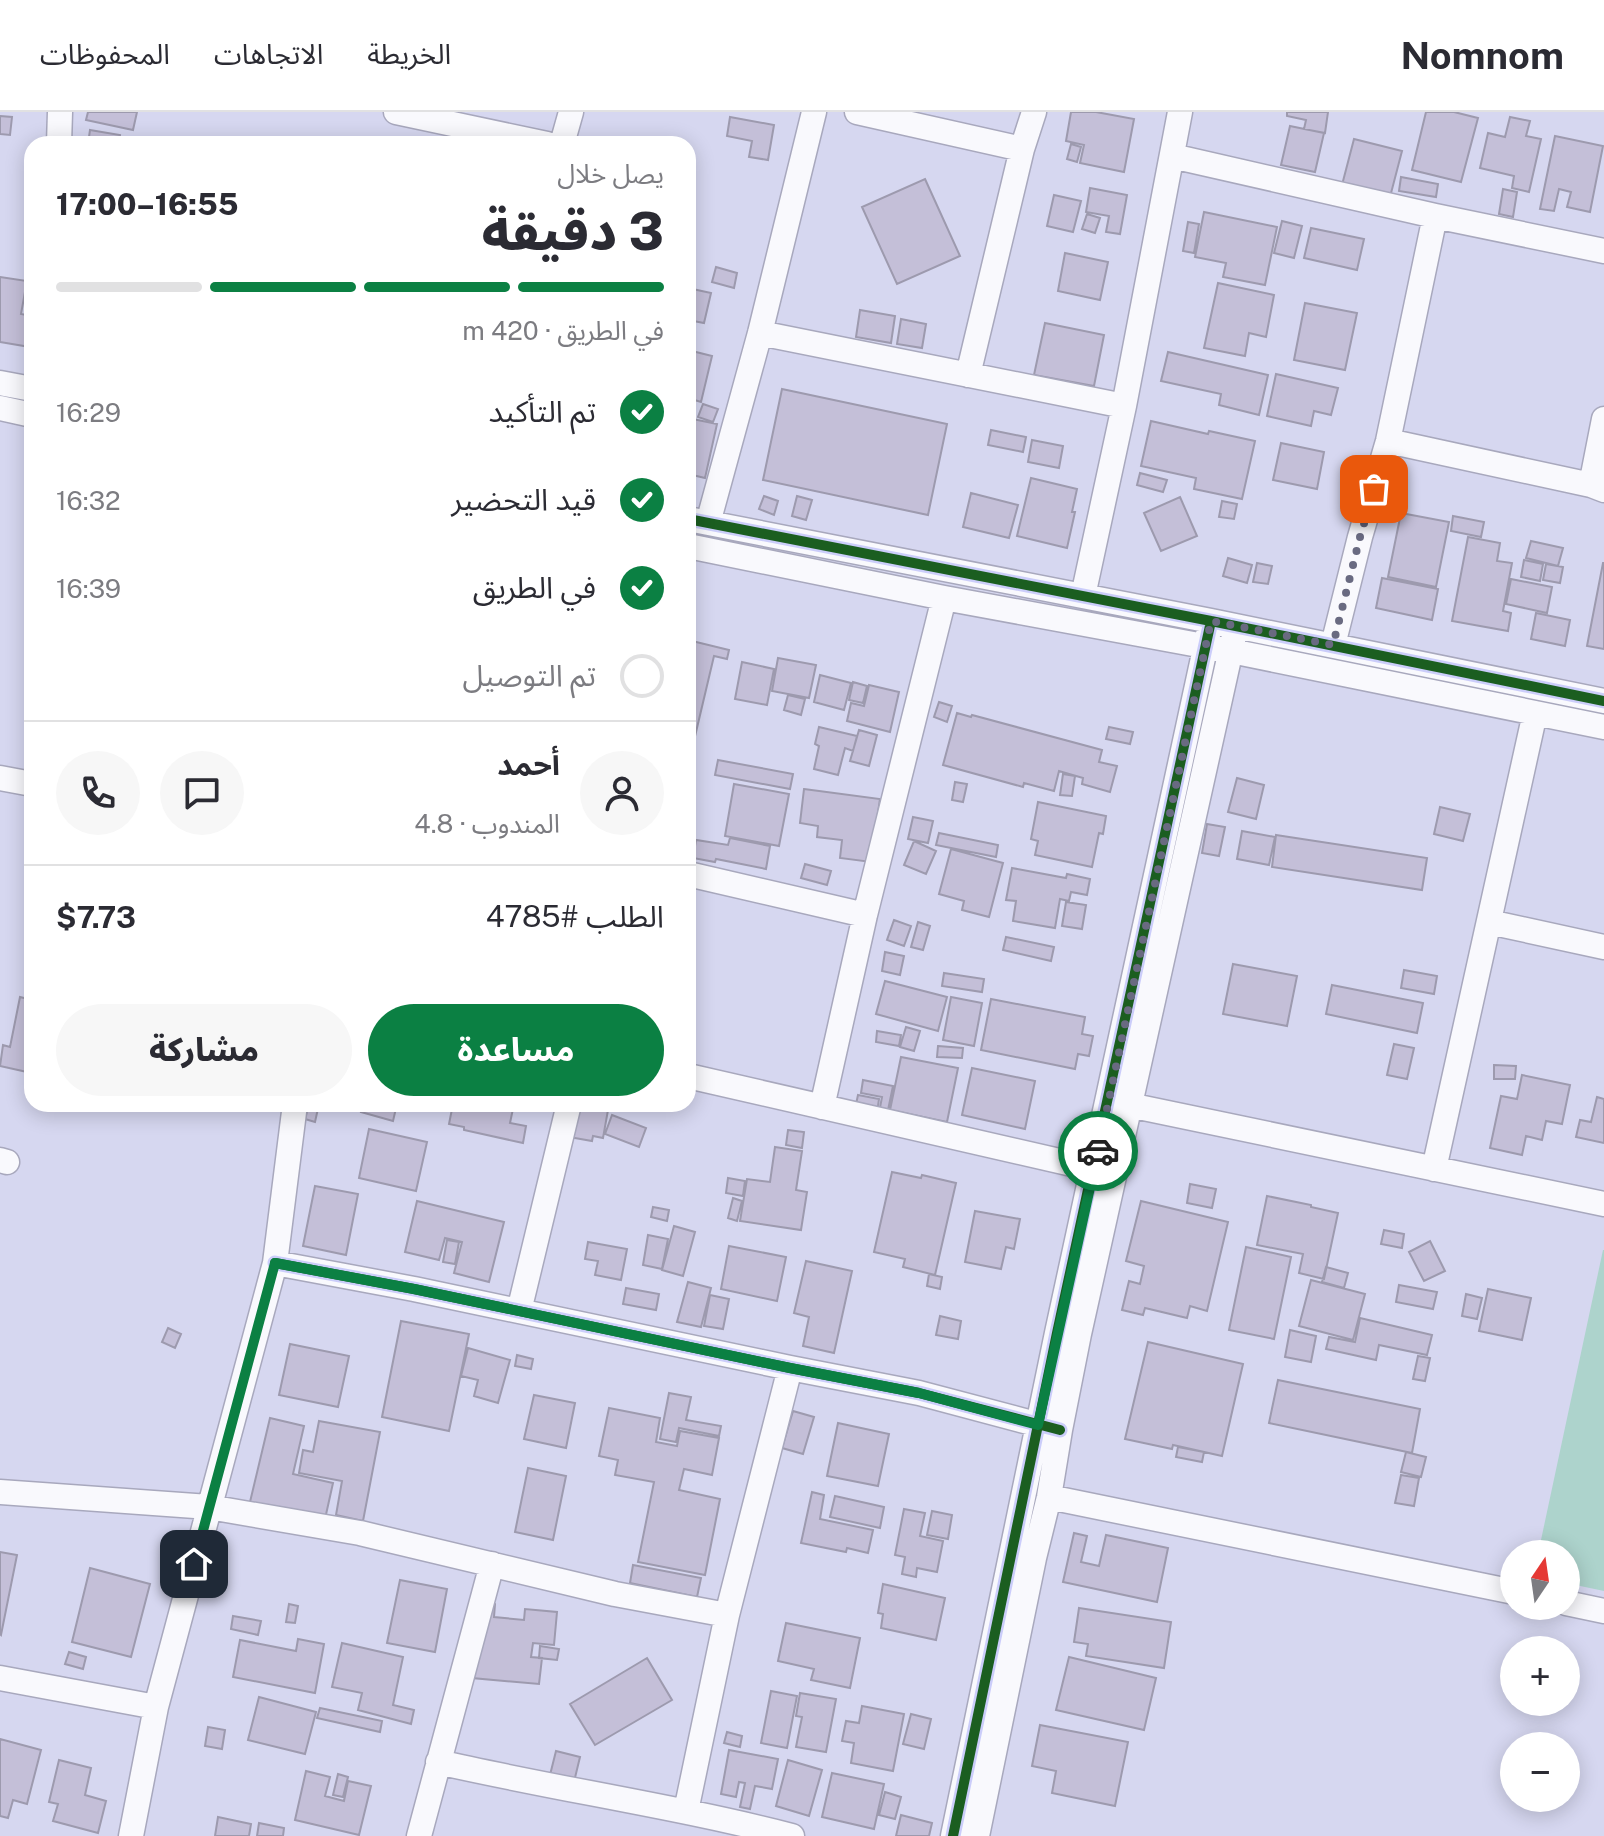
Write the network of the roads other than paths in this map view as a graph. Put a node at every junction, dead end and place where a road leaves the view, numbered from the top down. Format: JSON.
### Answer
{"nodes":[{"id":1,"x":60,"y":112,"type":"edge"},
{"id":2,"x":396,"y":112,"type":"edge"},
{"id":3,"x":571,"y":112,"type":"edge"},
{"id":4,"x":814,"y":112,"type":"edge"},
{"id":5,"x":857,"y":112,"type":"edge"},
{"id":6,"x":1034,"y":112,"type":"edge"},
{"id":7,"x":1180,"y":112,"type":"edge"},
{"id":8,"x":59,"y":136,"type":"edge"},
{"id":9,"x":509,"y":136,"type":"edge"},
{"id":10,"x":564,"y":136,"type":"edge"},
{"id":11,"x":1022,"y":149,"type":"junction"},
{"id":12,"x":1172,"y":156,"type":"junction"},
{"id":13,"x":1435,"y":216,"type":"junction"},
{"id":14,"x":1604,"y":251,"type":"edge"},
{"id":15,"x":760,"y":333,"type":"junction"},
{"id":16,"x":968,"y":375,"type":"junction"},
{"id":17,"x":0,"y":383,"type":"edge"},
{"id":18,"x":24,"y":388,"type":"edge"},
{"id":19,"x":1124,"y":406,"type":"junction"},
{"id":20,"x":0,"y":408,"type":"edge"},
{"id":21,"x":24,"y":413,"type":"edge"},
{"id":22,"x":1604,"y":419,"type":"edge"},
{"id":23,"x":1388,"y":441,"type":"junction"},
{"id":24,"x":1598,"y":488,"type":"edge"},
{"id":25,"x":698,"y":521,"type":"edge"},
{"id":26,"x":696,"y":548,"type":"edge"},
{"id":27,"x":1083,"y":596,"type":"junction"},
{"id":28,"x":944,"y":598,"type":"junction"},
{"id":29,"x":1211,"y":621,"type":"junction"},
{"id":30,"x":1236,"y":627,"type":"junction"},
{"id":31,"x":1333,"y":645,"type":"junction"},
{"id":32,"x":1206,"y":646,"type":"junction"},
{"id":33,"x":1231,"y":651,"type":"junction"},
{"id":34,"x":1604,"y":701,"type":"edge"},
{"id":35,"x":1535,"y":713,"type":"junction"},
{"id":36,"x":1604,"y":727,"type":"edge"},
{"id":37,"x":0,"y":778,"type":"edge"},
{"id":38,"x":24,"y":782,"type":"edge"},
{"id":39,"x":696,"y":876,"type":"edge"},
{"id":40,"x":865,"y":915,"type":"junction"},
{"id":41,"x":1489,"y":922,"type":"junction"},
{"id":42,"x":1604,"y":947,"type":"edge"},
{"id":43,"x":696,"y":1078,"type":"edge"},
{"id":44,"x":1129,"y":1105,"type":"junction"},
{"id":45,"x":822,"y":1107,"type":"junction"},
{"id":46,"x":294,"y":1112,"type":"edge"},
{"id":47,"x":567,"y":1112,"type":"edge"},
{"id":48,"x":1094,"y":1169,"type":"junction"},
{"id":49,"x":1434,"y":1169,"type":"junction"},
{"id":50,"x":1604,"y":1204,"type":"edge"},
{"id":51,"x":275,"y":1263,"type":"junction"},
{"id":52,"x":519,"y":1311,"type":"junction"},
{"id":53,"x":790,"y":1368,"type":"junction"},
{"id":54,"x":1049,"y":1427,"type":"junction"},
{"id":55,"x":0,"y":1492,"type":"edge"},
{"id":56,"x":1049,"y":1497,"type":"junction"},
{"id":57,"x":209,"y":1507,"type":"junction"},
{"id":58,"x":492,"y":1564,"type":"junction"},
{"id":59,"x":1500,"y":1589,"type":"edge"},
{"id":60,"x":1580,"y":1606,"type":"edge"},
{"id":61,"x":1604,"y":1611,"type":"edge"},
{"id":62,"x":727,"y":1615,"type":"junction"},
{"id":63,"x":0,"y":1678,"type":"edge"},
{"id":64,"x":156,"y":1707,"type":"junction"},
{"id":65,"x":438,"y":1762,"type":"junction"},
{"id":66,"x":686,"y":1811,"type":"junction"},
{"id":67,"x":131,"y":1836,"type":"edge"},
{"id":68,"x":419,"y":1836,"type":"edge"},
{"id":69,"x":792,"y":1836,"type":"edge"},
{"id":70,"x":953,"y":1836,"type":"edge"},
{"id":71,"x":977,"y":1836,"type":"edge"}],
"edges":[{"from":1,"to":8,"type":"street"},
{"from":2,"to":9,"type":"street"},
{"from":3,"to":10,"type":"street"},
{"from":4,"to":15,"type":"street"},
{"from":5,"to":11,"type":"street"},
{"from":6,"to":11,"type":"street"},
{"from":7,"to":12,"type":"street"},
{"from":11,"to":16,"type":"street"},
{"from":12,"to":13,"type":"street"},
{"from":12,"to":19,"type":"street"},
{"from":13,"to":14,"type":"street"},
{"from":13,"to":23,"type":"street"},
{"from":15,"to":16,"type":"street"},
{"from":15,"to":25,"type":"street"},
{"from":16,"to":19,"type":"street"},
{"from":17,"to":18,"type":"street"},
{"from":19,"to":27,"type":"street"},
{"from":20,"to":21,"type":"street"},
{"from":22,"to":24,"type":"street"},
{"from":23,"to":24,"type":"street"},
{"from":23,"to":31,"type":"street"},
{"from":25,"to":27,"type":"street"},
{"from":26,"to":28,"type":"street"},
{"from":27,"to":29,"type":"street"},
{"from":28,"to":32,"type":"street"},
{"from":28,"to":40,"type":"street"},
{"from":29,"to":30,"type":"street"},
{"from":29,"to":32,"type":"street"},
{"from":30,"to":31,"type":"street"},
{"from":30,"to":33,"type":"street"},
{"from":31,"to":34,"type":"street"},
{"from":32,"to":33,"type":"street"},
{"from":32,"to":48,"type":"street"},
{"from":33,"to":35,"type":"street"},
{"from":33,"to":44,"type":"street"},
{"from":35,"to":36,"type":"street"},
{"from":35,"to":41,"type":"street"},
{"from":37,"to":38,"type":"street"},
{"from":39,"to":40,"type":"street"},
{"from":40,"to":45,"type":"street"},
{"from":41,"to":42,"type":"street"},
{"from":41,"to":49,"type":"street"},
{"from":43,"to":45,"type":"street"},
{"from":44,"to":49,"type":"street"},
{"from":44,"to":54,"type":"street"},
{"from":45,"to":48,"type":"street"},
{"from":46,"to":51,"type":"street"},
{"from":47,"to":52,"type":"street"},
{"from":48,"to":54,"type":"street"},
{"from":49,"to":50,"type":"street"},
{"from":51,"to":52,"type":"street"},
{"from":51,"to":57,"type":"street"},
{"from":52,"to":53,"type":"street"},
{"from":53,"to":54,"type":"street"},
{"from":53,"to":62,"type":"street"},
{"from":54,"to":56,"type":"street"},
{"from":54,"to":70,"type":"street"},
{"from":55,"to":57,"type":"street"},
{"from":56,"to":59,"type":"street"},
{"from":56,"to":71,"type":"street"},
{"from":57,"to":58,"type":"street"},
{"from":57,"to":64,"type":"street"},
{"from":58,"to":62,"type":"street"},
{"from":58,"to":65,"type":"street"},
{"from":60,"to":61,"type":"street"},
{"from":62,"to":66,"type":"street"},
{"from":63,"to":64,"type":"street"},
{"from":64,"to":67,"type":"street"},
{"from":65,"to":66,"type":"street"},
{"from":65,"to":68,"type":"street"},
{"from":66,"to":69,"type":"street"}]}
